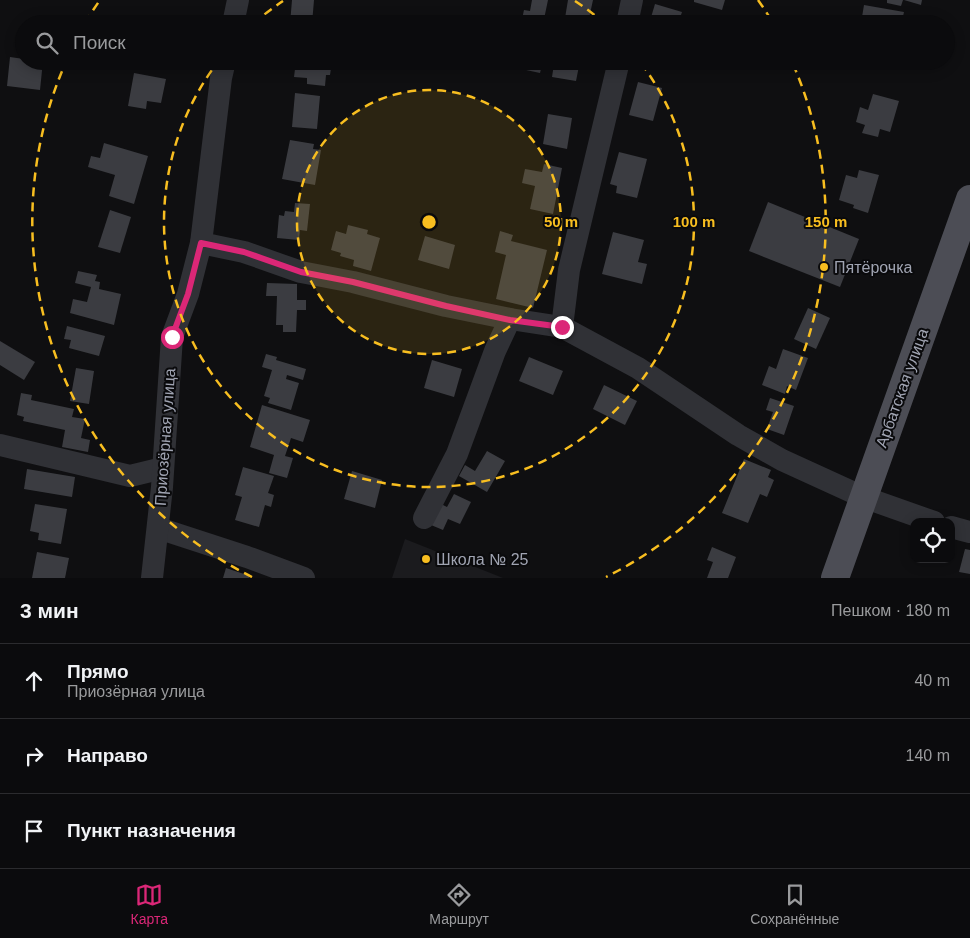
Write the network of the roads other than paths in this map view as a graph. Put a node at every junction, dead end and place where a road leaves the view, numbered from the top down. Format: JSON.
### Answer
{"nodes":[{"id":1,"x":238,"y":0,"type":"edge"},
{"id":2,"x":632,"y":0,"type":"edge"},
{"id":3,"x":235,"y":15,"type":"edge"},
{"id":4,"x":629,"y":15,"type":"edge"},
{"id":5,"x":223,"y":70,"type":"edge"},
{"id":6,"x":617,"y":70,"type":"edge"},
{"id":7,"x":970,"y":199,"type":"edge"},
{"id":8,"x":201,"y":243,"type":"junction"},
{"id":9,"x":510,"y":320,"type":"junction"},
{"id":10,"x":562,"y":327,"type":"junction"},
{"id":11,"x":0,"y":445,"type":"edge"},
{"id":12,"x":163,"y":468,"type":"junction"},
{"id":13,"x":863,"y":497,"type":"junction"},
{"id":14,"x":424,"y":518,"type":"dead end"},
{"id":15,"x":923,"y":518,"type":"edge"},
{"id":16,"x":158,"y":528,"type":"junction"},
{"id":17,"x":955,"y":528,"type":"edge"},
{"id":18,"x":970,"y":532,"type":"edge"},
{"id":19,"x":152,"y":578,"type":"edge"},
{"id":20,"x":304,"y":578,"type":"edge"},
{"id":21,"x":835,"y":578,"type":"edge"}],
"edges":[{"from":1,"to":3,"type":"street"},
{"from":2,"to":4,"type":"street"},
{"from":5,"to":8,"type":"street","name":"Приозёрная улица"},
{"from":6,"to":10,"type":"street"},
{"from":7,"to":13,"type":"main road","name":"Арбатская улица"},
{"from":8,"to":9,"type":"street"},
{"from":8,"to":12,"type":"street","name":"Приозёрная улица"},
{"from":9,"to":10,"type":"street"},
{"from":9,"to":14,"type":"street"},
{"from":10,"to":13,"type":"street"},
{"from":11,"to":12,"type":"street"},
{"from":12,"to":16,"type":"street","name":"Приозёрная улица"},
{"from":13,"to":15,"type":"street"},
{"from":13,"to":21,"type":"main road","name":"Арбатская улица"},
{"from":16,"to":19,"type":"street","name":"Приозёрная улица"},
{"from":16,"to":20,"type":"street"},
{"from":17,"to":18,"type":"street"}]}
